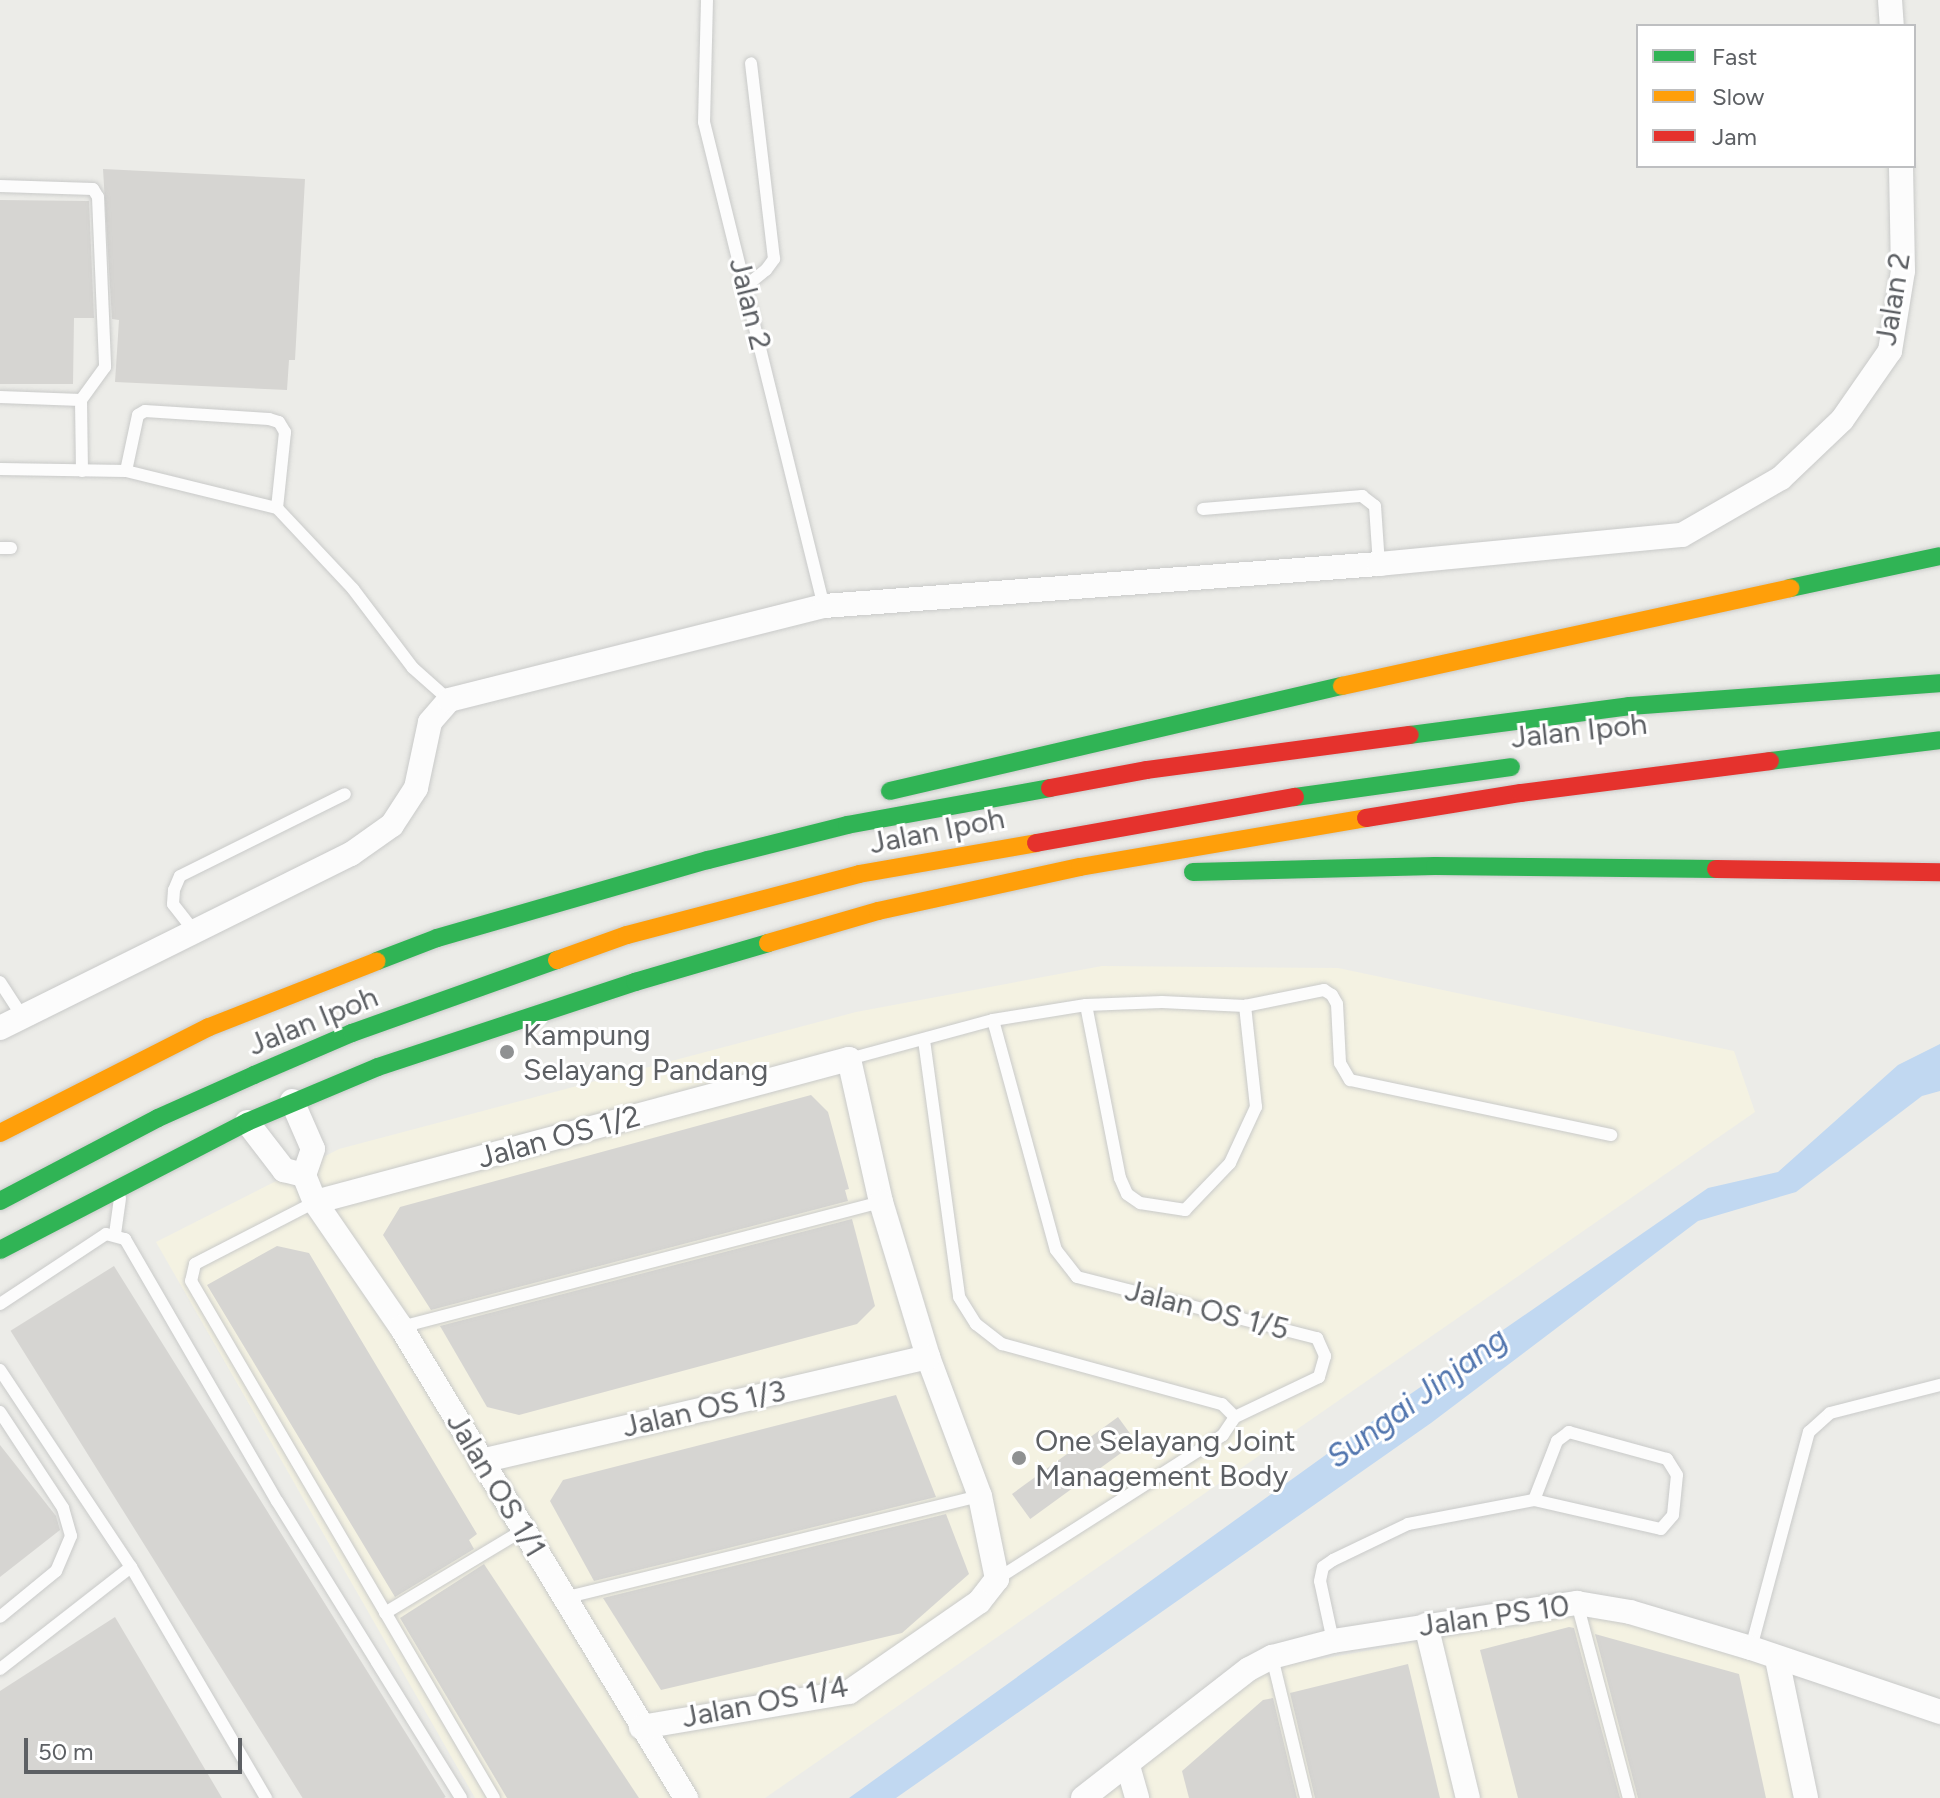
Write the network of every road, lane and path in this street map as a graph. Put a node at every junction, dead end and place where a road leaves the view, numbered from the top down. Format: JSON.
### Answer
{"nodes":[{"id":1,"x":707,"y":0,"type":"edge"},
{"id":2,"x":1890,"y":0,"type":"edge"},
{"id":3,"x":1892,"y":24,"type":"edge"},
{"id":4,"x":751,"y":63,"type":"dead end"},
{"id":5,"x":1901,"y":168,"type":"edge"},
{"id":6,"x":0,"y":186,"type":"edge"},
{"id":7,"x":746,"y":286,"type":"junction"},
{"id":8,"x":0,"y":397,"type":"edge"},
{"id":9,"x":81,"y":400,"type":"junction"},
{"id":10,"x":0,"y":469,"type":"edge"},
{"id":11,"x":82,"y":471,"type":"junction"},
{"id":12,"x":126,"y":471,"type":"junction"},
{"id":13,"x":277,"y":508,"type":"junction"},
{"id":14,"x":1203,"y":509,"type":"dead end"},
{"id":15,"x":1927,"y":540,"type":"dead end"},
{"id":16,"x":1940,"y":556,"type":"edge"},
{"id":17,"x":1379,"y":564,"type":"junction"},
{"id":18,"x":1865,"y":570,"type":"junction"},
{"id":19,"x":824,"y":606,"type":"junction"},
{"id":20,"x":1940,"y":683,"type":"edge"},
{"id":21,"x":449,"y":700,"type":"junction"},
{"id":22,"x":1940,"y":733,"type":"edge"},
{"id":23,"x":1940,"y":740,"type":"edge"},
{"id":24,"x":1737,"y":745,"type":"dead end"},
{"id":25,"x":1535,"y":764,"type":"dead end"},
{"id":26,"x":345,"y":794,"type":"dead end"},
{"id":27,"x":871,"y":796,"type":"dead end"},
{"id":28,"x":764,"y":826,"type":"dead end"},
{"id":29,"x":1940,"y":872,"type":"edge"},
{"id":30,"x":1180,"y":873,"type":"dead end"},
{"id":31,"x":1149,"y":874,"type":"dead end"},
{"id":32,"x":878,"y":911,"type":"junction"},
{"id":33,"x":194,"y":931,"type":"junction"},
{"id":34,"x":437,"y":938,"type":"junction"},
{"id":35,"x":0,"y":982,"type":"edge"},
{"id":36,"x":1086,"y":1005,"type":"junction"},
{"id":37,"x":1245,"y":1006,"type":"junction"},
{"id":38,"x":22,"y":1016,"type":"junction"},
{"id":39,"x":993,"y":1020,"type":"junction"},
{"id":40,"x":0,"y":1028,"type":"edge"},
{"id":41,"x":924,"y":1040,"type":"junction"},
{"id":42,"x":849,"y":1059,"type":"junction"},
{"id":43,"x":292,"y":1101,"type":"junction"},
{"id":44,"x":247,"y":1122,"type":"junction"},
{"id":45,"x":0,"y":1133,"type":"edge"},
{"id":46,"x":1611,"y":1135,"type":"dead end"},
{"id":47,"x":304,"y":1175,"type":"junction"},
{"id":48,"x":125,"y":1184,"type":"junction"},
{"id":49,"x":0,"y":1201,"type":"edge"},
{"id":50,"x":315,"y":1202,"type":"junction"},
{"id":51,"x":881,"y":1202,"type":"junction"},
{"id":52,"x":115,"y":1234,"type":"junction"},
{"id":53,"x":0,"y":1250,"type":"edge"},
{"id":54,"x":0,"y":1304,"type":"edge"},
{"id":55,"x":401,"y":1327,"type":"junction"},
{"id":56,"x":928,"y":1357,"type":"junction"},
{"id":57,"x":0,"y":1370,"type":"edge"},
{"id":58,"x":1940,"y":1385,"type":"edge"},
{"id":59,"x":0,"y":1412,"type":"edge"},
{"id":60,"x":1235,"y":1417,"type":"junction"},
{"id":61,"x":481,"y":1461,"type":"junction"},
{"id":62,"x":980,"y":1496,"type":"junction"},
{"id":63,"x":1534,"y":1500,"type":"junction"},
{"id":64,"x":523,"y":1530,"type":"junction"},
{"id":65,"x":131,"y":1567,"type":"junction"},
{"id":66,"x":997,"y":1579,"type":"junction"},
{"id":67,"x":564,"y":1598,"type":"junction"},
{"id":68,"x":1577,"y":1603,"type":"junction"},
{"id":69,"x":385,"y":1613,"type":"junction"},
{"id":70,"x":0,"y":1617,"type":"edge"},
{"id":71,"x":1426,"y":1625,"type":"junction"},
{"id":72,"x":1333,"y":1641,"type":"junction"},
{"id":73,"x":1751,"y":1648,"type":"junction"},
{"id":74,"x":1272,"y":1657,"type":"junction"},
{"id":75,"x":1777,"y":1659,"type":"junction"},
{"id":76,"x":0,"y":1669,"type":"edge"},
{"id":77,"x":1940,"y":1712,"type":"edge"},
{"id":78,"x":641,"y":1727,"type":"junction"},
{"id":79,"x":1128,"y":1766,"type":"junction"},
{"id":80,"x":266,"y":1798,"type":"edge"},
{"id":81,"x":461,"y":1798,"type":"edge"},
{"id":82,"x":494,"y":1798,"type":"edge"},
{"id":83,"x":686,"y":1798,"type":"edge"},
{"id":84,"x":1083,"y":1798,"type":"edge"},
{"id":85,"x":1137,"y":1798,"type":"edge"},
{"id":86,"x":1306,"y":1798,"type":"edge"},
{"id":87,"x":1468,"y":1798,"type":"edge"},
{"id":88,"x":1629,"y":1798,"type":"edge"},
{"id":89,"x":1806,"y":1798,"type":"edge"}],
"edges":[{"from":1,"to":7,"type":"lane","name":"Jalan 2"},
{"from":2,"to":3,"type":"street"},
{"from":4,"to":7,"type":"lane"},
{"from":5,"to":17,"type":"street","name":"Jalan 2"},
{"from":6,"to":9,"type":"lane"},
{"from":7,"to":19,"type":"lane","name":"Jalan 2"},
{"from":8,"to":9,"type":"lane"},
{"from":9,"to":11,"type":"lane"},
{"from":10,"to":11,"type":"lane"},
{"from":11,"to":12,"type":"lane"},
{"from":12,"to":13,"type":"lane"},
{"from":12,"to":13,"type":"lane"},
{"from":13,"to":21,"type":"lane"},
{"from":14,"to":17,"type":"lane"},
{"from":15,"to":18,"type":"highway"},
{"from":16,"to":18,"type":"highway"},
{"from":17,"to":19,"type":"street","name":"Jalan 2"},
{"from":18,"to":27,"type":"highway"},
{"from":19,"to":21,"type":"street","name":"Jalan 2"},
{"from":20,"to":34,"type":"highway","name":"Jalan Ipoh"},
{"from":21,"to":33,"type":"street"},
{"from":22,"to":24,"type":"highway"},
{"from":23,"to":32,"type":"highway"},
{"from":25,"to":49,"type":"highway","name":"Jalan Ipoh"},
{"from":26,"to":33,"type":"lane"},
{"from":28,"to":34,"type":"highway"},
{"from":29,"to":30,"type":"highway"},
{"from":31,"to":32,"type":"highway"},
{"from":32,"to":43,"type":"highway"},
{"from":33,"to":38,"type":"street"},
{"from":34,"to":45,"type":"highway","name":"Jalan Ipoh"},
{"from":35,"to":38,"type":"lane"},
{"from":36,"to":37,"type":"lane"},
{"from":36,"to":37,"type":"lane"},
{"from":36,"to":39,"type":"lane"},
{"from":37,"to":46,"type":"lane"},
{"from":38,"to":40,"type":"street"},
{"from":39,"to":41,"type":"lane"},
{"from":39,"to":60,"type":"lane","name":"Jalan OS 1/5"},
{"from":41,"to":42,"type":"lane"},
{"from":41,"to":60,"type":"lane"},
{"from":42,"to":50,"type":"street","name":"Jalan OS 1/2"},
{"from":42,"to":51,"type":"street"},
{"from":43,"to":44,"type":"highway"},
{"from":43,"to":47,"type":"street","name":"Jalan OS 1/1"},
{"from":44,"to":47,"type":"street"},
{"from":44,"to":48,"type":"highway"},
{"from":47,"to":50,"type":"street","name":"Jalan OS 1/1"},
{"from":48,"to":52,"type":"lane"},
{"from":48,"to":53,"type":"highway"},
{"from":50,"to":55,"type":"street","name":"Jalan OS 1/1"},
{"from":50,"to":69,"type":"lane"},
{"from":51,"to":55,"type":"lane"},
{"from":51,"to":56,"type":"street"},
{"from":52,"to":54,"type":"lane"},
{"from":52,"to":81,"type":"lane"},
{"from":55,"to":61,"type":"street","name":"Jalan OS 1/1"},
{"from":56,"to":61,"type":"street","name":"Jalan OS 1/3"},
{"from":56,"to":62,"type":"street"},
{"from":57,"to":65,"type":"lane"},
{"from":58,"to":73,"type":"lane"},
{"from":59,"to":70,"type":"lane"},
{"from":60,"to":66,"type":"lane","name":"Jalan OS 1/5"},
{"from":61,"to":64,"type":"street","name":"Jalan OS 1/1"},
{"from":62,"to":66,"type":"street"},
{"from":62,"to":67,"type":"lane"},
{"from":63,"to":63,"type":"lane"},
{"from":63,"to":72,"type":"lane"},
{"from":64,"to":67,"type":"street","name":"Jalan OS 1/1"},
{"from":64,"to":69,"type":"lane"},
{"from":65,"to":76,"type":"lane"},
{"from":65,"to":80,"type":"lane"},
{"from":66,"to":78,"type":"street","name":"Jalan OS 1/4"},
{"from":67,"to":78,"type":"street","name":"Jalan OS 1/1"},
{"from":68,"to":71,"type":"street","name":"Jalan PS 10"},
{"from":68,"to":73,"type":"street","name":"Jalan PS 10"},
{"from":68,"to":88,"type":"lane"},
{"from":69,"to":82,"type":"lane"},
{"from":71,"to":72,"type":"street","name":"Jalan PS 10"},
{"from":71,"to":87,"type":"street"},
{"from":72,"to":74,"type":"street","name":"Jalan PS 10"},
{"from":73,"to":75,"type":"street","name":"Jalan PS 10"},
{"from":74,"to":79,"type":"street","name":"Jalan PS 10"},
{"from":74,"to":86,"type":"lane"},
{"from":75,"to":77,"type":"street","name":"Jalan PS 10"},
{"from":75,"to":89,"type":"street"},
{"from":78,"to":83,"type":"street","name":"Jalan OS 1/1"},
{"from":79,"to":84,"type":"street","name":"Jalan PS 10"},
{"from":79,"to":85,"type":"street"}]}
